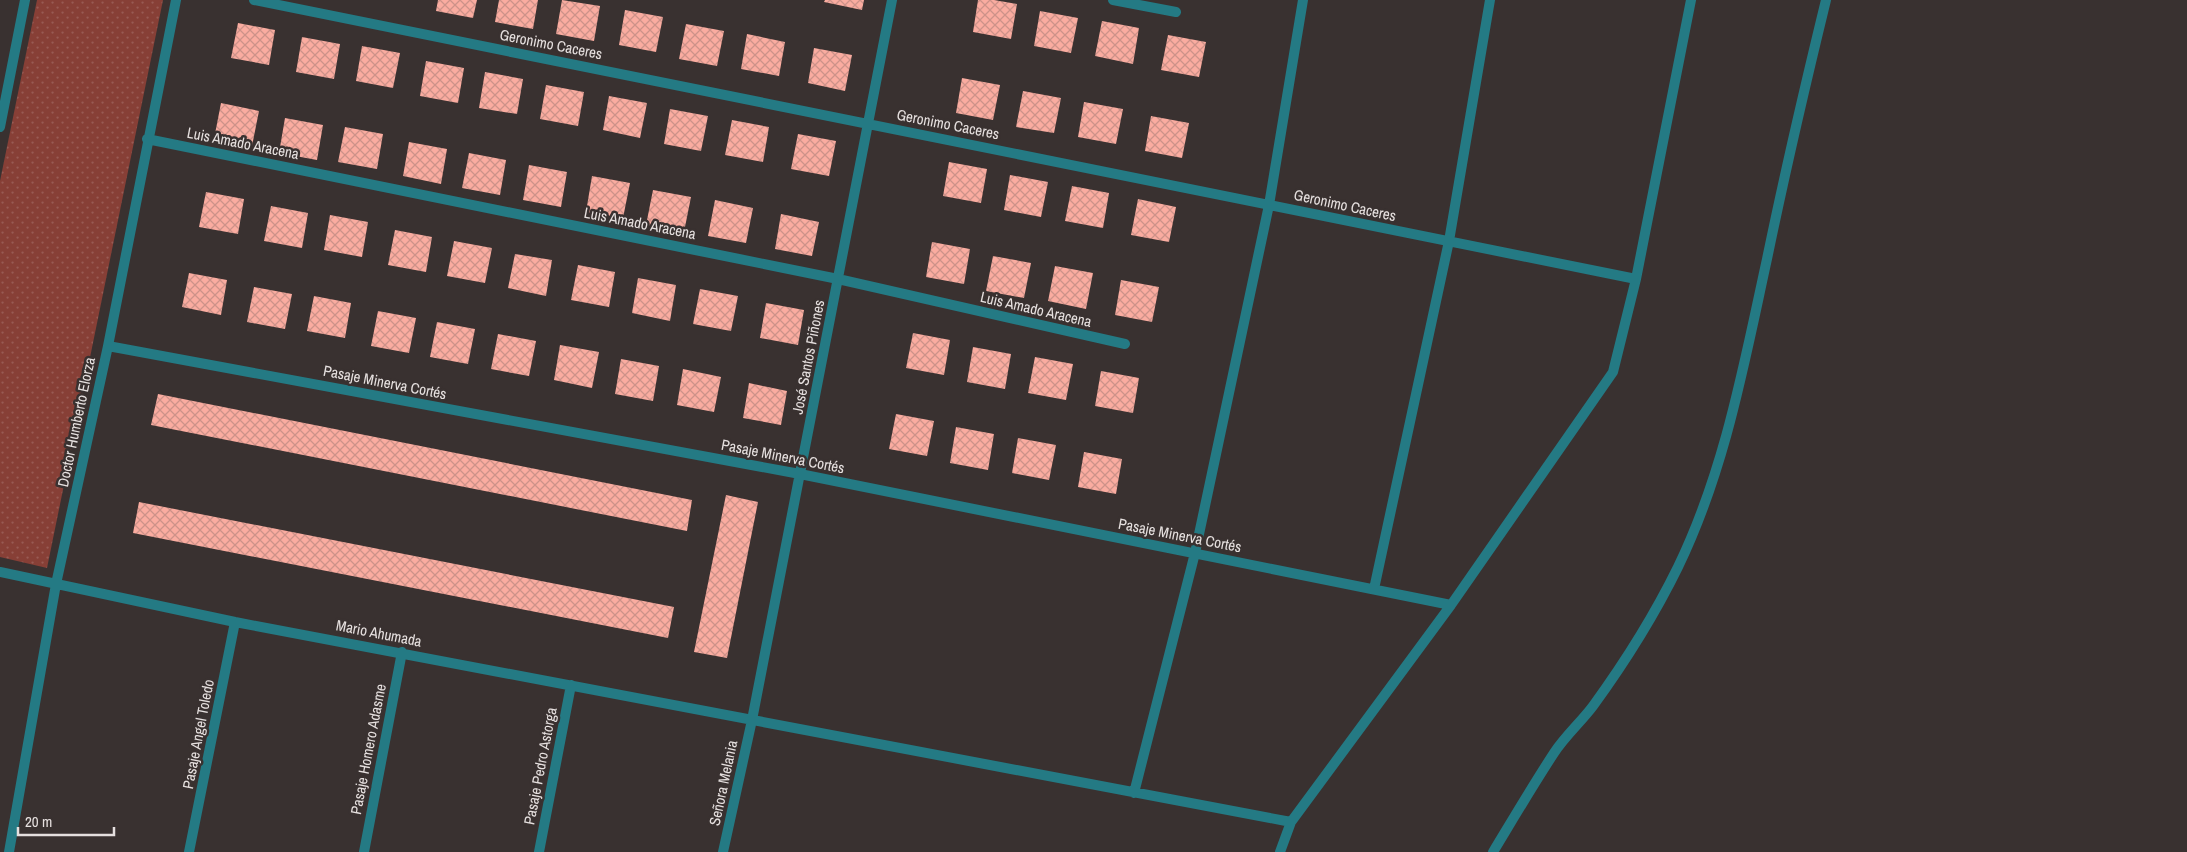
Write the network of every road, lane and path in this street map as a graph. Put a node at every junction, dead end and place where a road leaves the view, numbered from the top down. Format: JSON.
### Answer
{"nodes":[{"id":1,"x":25,"y":0,"type":"edge"},
{"id":2,"x":176,"y":0,"type":"edge"},
{"id":3,"x":254,"y":0,"type":"edge"},
{"id":4,"x":892,"y":0,"type":"edge"},
{"id":5,"x":1113,"y":0,"type":"edge"},
{"id":6,"x":1303,"y":0,"type":"edge"},
{"id":7,"x":1490,"y":0,"type":"edge"},
{"id":8,"x":1691,"y":0,"type":"edge"},
{"id":9,"x":1826,"y":0,"type":"edge"},
{"id":10,"x":1176,"y":12,"type":"dead end"},
{"id":11,"x":868,"y":124,"type":"junction"},
{"id":12,"x":0,"y":127,"type":"edge"},
{"id":13,"x":147,"y":139,"type":"junction"},
{"id":14,"x":1269,"y":205,"type":"junction"},
{"id":15,"x":1449,"y":241,"type":"junction"},
{"id":16,"x":838,"y":279,"type":"junction"},
{"id":17,"x":1636,"y":279,"type":"junction"},
{"id":18,"x":1125,"y":344,"type":"dead end"},
{"id":19,"x":108,"y":346,"type":"junction"},
{"id":20,"x":800,"y":474,"type":"junction"},
{"id":21,"x":1195,"y":553,"type":"junction"},
{"id":22,"x":0,"y":572,"type":"edge"},
{"id":23,"x":56,"y":584,"type":"junction"},
{"id":24,"x":1374,"y":589,"type":"junction"},
{"id":25,"x":1451,"y":605,"type":"junction"},
{"id":26,"x":235,"y":622,"type":"junction"},
{"id":27,"x":402,"y":652,"type":"junction"},
{"id":28,"x":571,"y":685,"type":"junction"},
{"id":29,"x":752,"y":720,"type":"junction"},
{"id":30,"x":1134,"y":793,"type":"junction"},
{"id":31,"x":1291,"y":822,"type":"junction"},
{"id":32,"x":9,"y":852,"type":"edge"},
{"id":33,"x":189,"y":852,"type":"edge"},
{"id":34,"x":364,"y":852,"type":"edge"},
{"id":35,"x":539,"y":852,"type":"edge"},
{"id":36,"x":724,"y":852,"type":"edge"},
{"id":37,"x":1280,"y":852,"type":"edge"},
{"id":38,"x":1493,"y":852,"type":"edge"}],
"edges":[{"from":1,"to":12,"type":"street"},
{"from":2,"to":13,"type":"street","name":"Doctor Humberto Elorza"},
{"from":3,"to":11,"type":"street","name":"Geronimo Caceres"},
{"from":4,"to":11,"type":"street","name":"José Santos Piñones"},
{"from":5,"to":10,"type":"street"},
{"from":6,"to":14,"type":"street"},
{"from":7,"to":15,"type":"street"},
{"from":8,"to":17,"type":"street"},
{"from":9,"to":38,"type":"street"},
{"from":11,"to":14,"type":"street","name":"Geronimo Caceres"},
{"from":11,"to":16,"type":"street","name":"José Santos Piñones"},
{"from":13,"to":16,"type":"street","name":"Luis Amado Aracena"},
{"from":13,"to":19,"type":"street","name":"Doctor Humberto Elorza"},
{"from":14,"to":15,"type":"street","name":"Geronimo Caceres"},
{"from":14,"to":21,"type":"street"},
{"from":15,"to":17,"type":"street","name":"Geronimo Caceres"},
{"from":15,"to":24,"type":"street"},
{"from":16,"to":18,"type":"street","name":"Luis Amado Aracena"},
{"from":16,"to":20,"type":"street","name":"José Santos Piñones"},
{"from":17,"to":25,"type":"street"},
{"from":19,"to":20,"type":"street","name":"Pasaje Minerva Cortés"},
{"from":19,"to":23,"type":"street","name":"Doctor Humberto Elorza"},
{"from":20,"to":21,"type":"street","name":"Pasaje Minerva Cortés"},
{"from":20,"to":29,"type":"street","name":"José Santos Piñones"},
{"from":21,"to":24,"type":"street","name":"Pasaje Minerva Cortés"},
{"from":21,"to":30,"type":"street"},
{"from":22,"to":23,"type":"street","name":"Mario Ahumada"},
{"from":23,"to":26,"type":"street","name":"Mario Ahumada"},
{"from":23,"to":32,"type":"street","name":"Doctor Humberto Elorza"},
{"from":24,"to":25,"type":"street","name":"Pasaje Minerva Cortés"},
{"from":25,"to":31,"type":"street"},
{"from":26,"to":27,"type":"street","name":"Mario Ahumada"},
{"from":26,"to":33,"type":"street","name":"Pasaje Angel Toledo"},
{"from":27,"to":28,"type":"street","name":"Mario Ahumada"},
{"from":27,"to":34,"type":"street","name":"Pasaje Homero Adasme"},
{"from":28,"to":29,"type":"street","name":"Mario Ahumada"},
{"from":28,"to":35,"type":"street","name":"Pasaje Pedro Astorga"},
{"from":29,"to":30,"type":"street","name":"Mario Ahumada"},
{"from":29,"to":36,"type":"street","name":"Señora Melania"},
{"from":30,"to":31,"type":"street","name":"Mario Ahumada"},
{"from":31,"to":37,"type":"street"}]}
